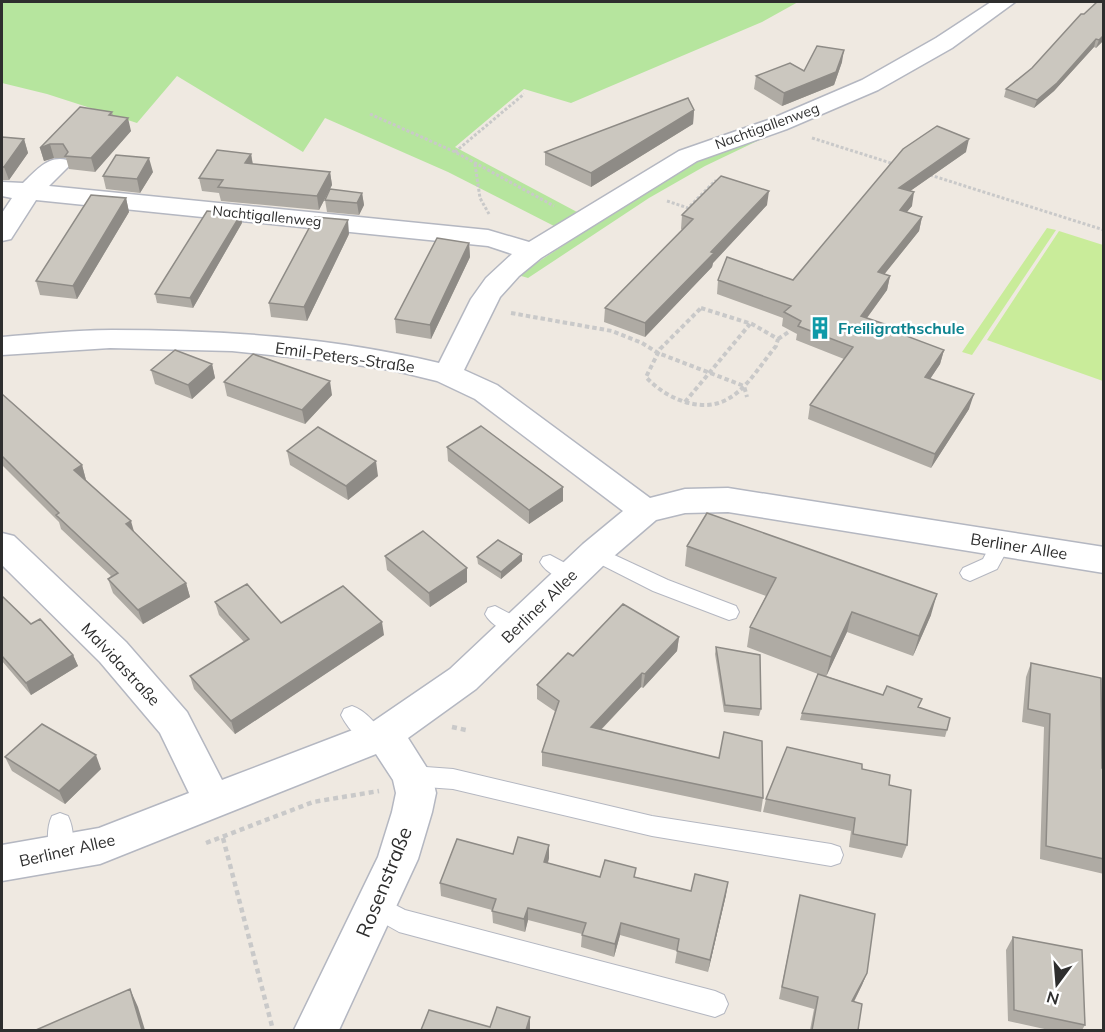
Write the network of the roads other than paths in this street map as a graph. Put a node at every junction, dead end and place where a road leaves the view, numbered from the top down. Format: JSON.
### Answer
{"nodes":[{"id":1,"x":1004,"y":2,"type":"edge"},
{"id":2,"x":58,"y":165,"type":"dead end"},
{"id":3,"x":2,"y":189,"type":"edge"},
{"id":4,"x":28,"y":192,"type":"junction"},
{"id":5,"x":2,"y":233,"type":"edge"},
{"id":6,"x":531,"y":252,"type":"junction"},
{"id":7,"x":2,"y":346,"type":"edge"},
{"id":8,"x":446,"y":374,"type":"junction"},
{"id":9,"x":645,"y":511,"type":"junction"},
{"id":10,"x":1000,"y":543,"type":"junction"},
{"id":11,"x":2,"y":545,"type":"edge"},
{"id":12,"x":1104,"y":560,"type":"edge"},
{"id":13,"x":572,"y":563,"type":"junction"},
{"id":14,"x":970,"y":573,"type":"dead end"},
{"id":15,"x":729,"y":612,"type":"dead end"},
{"id":16,"x":370,"y":729,"type":"junction"},
{"id":17,"x":412,"y":776,"type":"junction"},
{"id":18,"x":213,"y":803,"type":"junction"},
{"id":19,"x":831,"y":855,"type":"dead end"},
{"id":20,"x":2,"y":863,"type":"edge"},
{"id":21,"x":376,"y":906,"type":"junction"},
{"id":22,"x":715,"y":1004,"type":"dead end"},
{"id":23,"x":316,"y":1030,"type":"edge"}],
"edges":[{"from":1,"to":6,"type":"street","name":"Nachtigallenweg"},
{"from":2,"to":4,"type":"street"},
{"from":3,"to":4,"type":"street","name":"Nachtigallenweg"},
{"from":4,"to":5,"type":"street"},
{"from":4,"to":6,"type":"street","name":"Nachtigallenweg"},
{"from":6,"to":8,"type":"street","name":"Nachtigallenweg"},
{"from":7,"to":8,"type":"street","name":"Emil-Peters-Straße"},
{"from":8,"to":9,"type":"street","name":"Emil-Peters-Straße"},
{"from":9,"to":10,"type":"street","name":"Berliner Allee"},
{"from":9,"to":13,"type":"street","name":"Berliner Allee"},
{"from":10,"to":12,"type":"street","name":"Berliner Allee"},
{"from":10,"to":14,"type":"lane"},
{"from":11,"to":18,"type":"street","name":"Malvidastraße"},
{"from":13,"to":15,"type":"lane"},
{"from":13,"to":16,"type":"street","name":"Berliner Allee"},
{"from":16,"to":17,"type":"street"},
{"from":16,"to":18,"type":"street","name":"Berliner Allee"},
{"from":17,"to":19,"type":"lane"},
{"from":17,"to":21,"type":"street","name":"Rosenstraße"},
{"from":18,"to":20,"type":"street","name":"Berliner Allee"},
{"from":21,"to":22,"type":"lane"},
{"from":21,"to":23,"type":"street","name":"Rosenstraße"}]}
